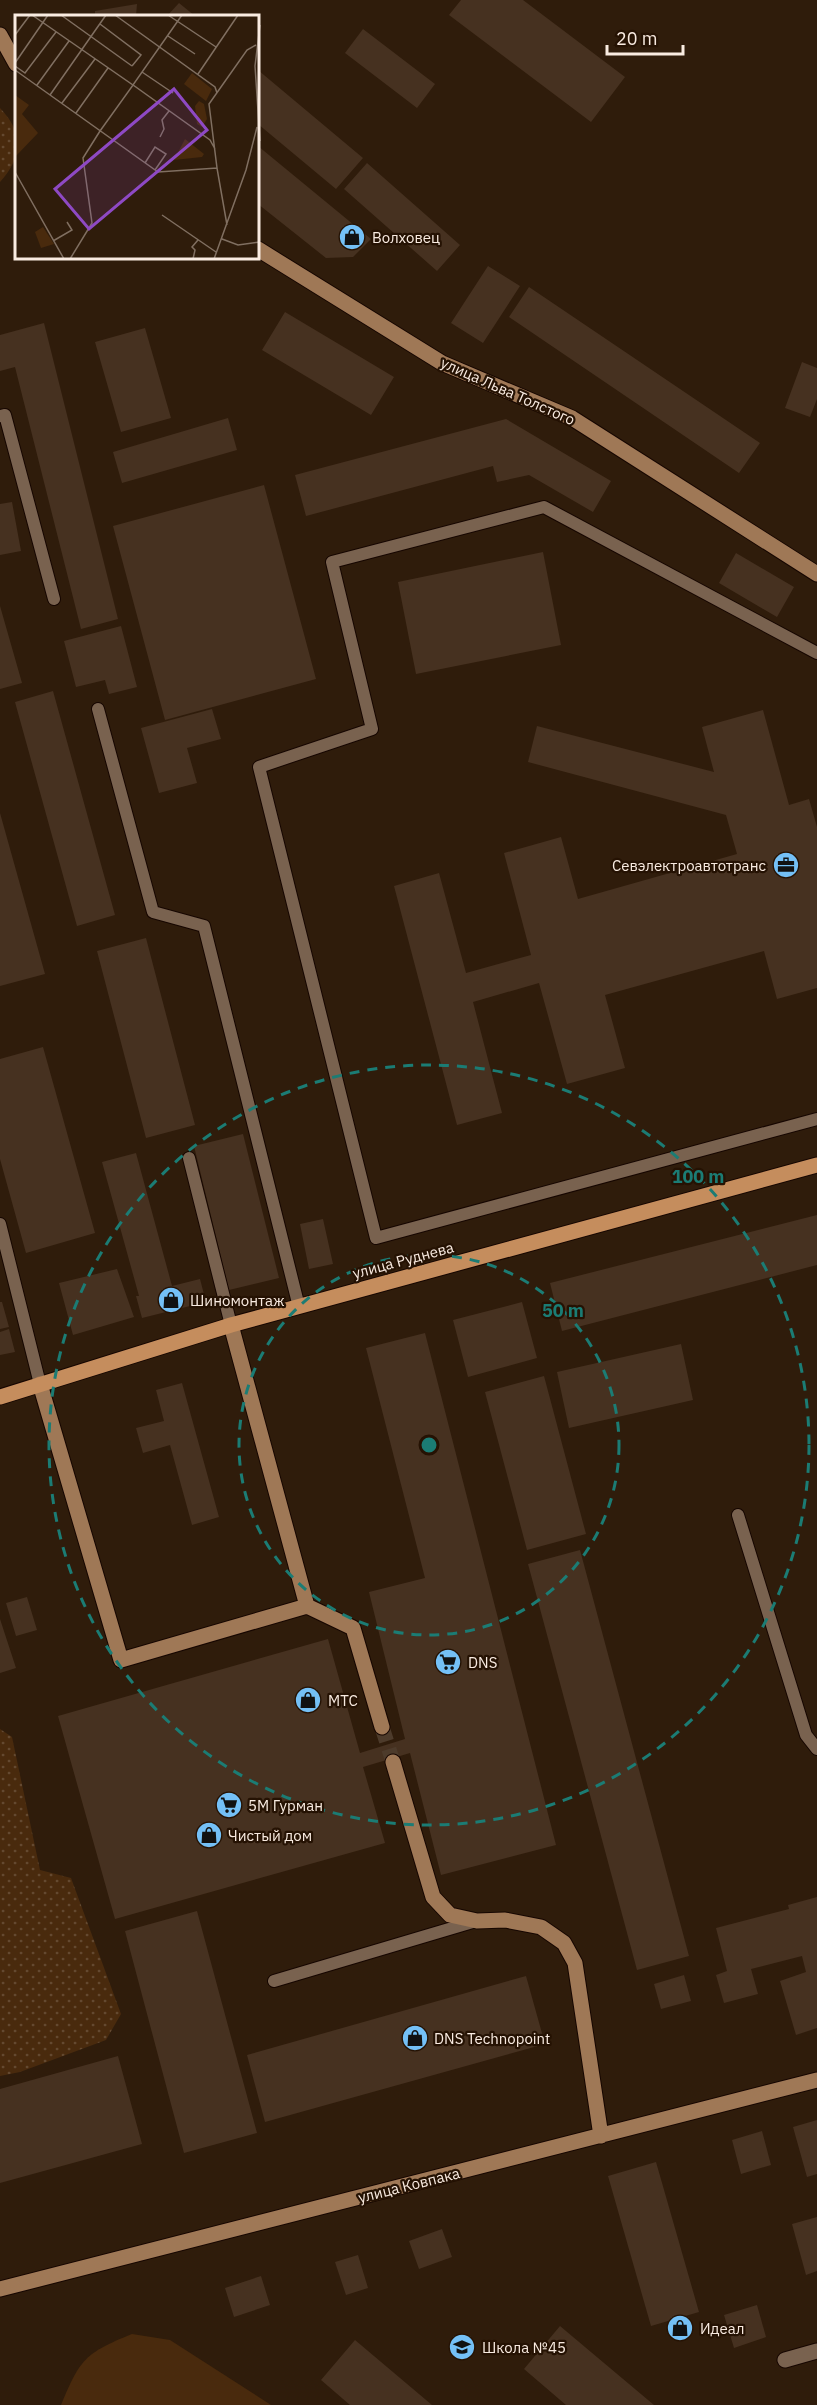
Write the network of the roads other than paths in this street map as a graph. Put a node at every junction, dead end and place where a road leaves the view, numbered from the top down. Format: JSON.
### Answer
{"nodes":[{"id":1,"x":0,"y":35,"type":"edge"},
{"id":2,"x":15,"y":62,"type":"edge"},
{"id":3,"x":260,"y":250,"type":"edge"},
{"id":4,"x":0,"y":416,"type":"edge"},
{"id":5,"x":817,"y":574,"type":"edge"},
{"id":6,"x":54,"y":599,"type":"dead end"},
{"id":7,"x":817,"y":654,"type":"edge"},
{"id":8,"x":98,"y":709,"type":"dead end"},
{"id":9,"x":817,"y":1119,"type":"edge"},
{"id":10,"x":189,"y":1158,"type":"dead end"},
{"id":11,"x":817,"y":1165,"type":"edge"},
{"id":12,"x":0,"y":1224,"type":"edge"},
{"id":13,"x":3,"y":1250,"type":"edge"},
{"id":14,"x":299,"y":1306,"type":"junction"},
{"id":15,"x":231,"y":1325,"type":"junction"},
{"id":16,"x":40,"y":1384,"type":"junction"},
{"id":17,"x":0,"y":1397,"type":"edge"},
{"id":18,"x":738,"y":1515,"type":"dead end"},
{"id":19,"x":307,"y":1606,"type":"junction"},
{"id":20,"x":382,"y":1727,"type":"tunnel mouth"},
{"id":21,"x":817,"y":1749,"type":"edge"},
{"id":22,"x":393,"y":1762,"type":"tunnel mouth"},
{"id":23,"x":477,"y":1921,"type":"junction"},
{"id":24,"x":274,"y":1981,"type":"dead end"},
{"id":25,"x":817,"y":2080,"type":"edge"},
{"id":26,"x":601,"y":2136,"type":"junction"},
{"id":27,"x":0,"y":2289,"type":"edge"},
{"id":28,"x":817,"y":2351,"type":"edge"},
{"id":29,"x":785,"y":2360,"type":"dead end"}],
"edges":[{"from":1,"to":2,"type":"street"},
{"from":3,"to":5,"type":"street","name":"улица Льва Толстого"},
{"from":4,"to":6,"type":"lane"},
{"from":7,"to":9,"type":"lane"},
{"from":8,"to":14,"type":"lane"},
{"from":10,"to":15,"type":"lane"},
{"from":11,"to":14,"type":"main road","name":"улица Руднева"},
{"from":12,"to":13,"type":"lane"},
{"from":13,"to":16,"type":"lane"},
{"from":14,"to":15,"type":"main road","name":"улица Руднева"},
{"from":15,"to":16,"type":"main road","name":"улица Руднева"},
{"from":15,"to":19,"type":"street"},
{"from":16,"to":17,"type":"main road","name":"улица Руднева"},
{"from":16,"to":19,"type":"street"},
{"from":18,"to":21,"type":"lane"},
{"from":19,"to":20,"type":"street"},
{"from":22,"to":23,"type":"street"},
{"from":23,"to":24,"type":"lane"},
{"from":23,"to":26,"type":"street"},
{"from":25,"to":26,"type":"street","name":"улица Ковпака"},
{"from":26,"to":27,"type":"street","name":"улица Ковпака"},
{"from":28,"to":29,"type":"street"}]}
